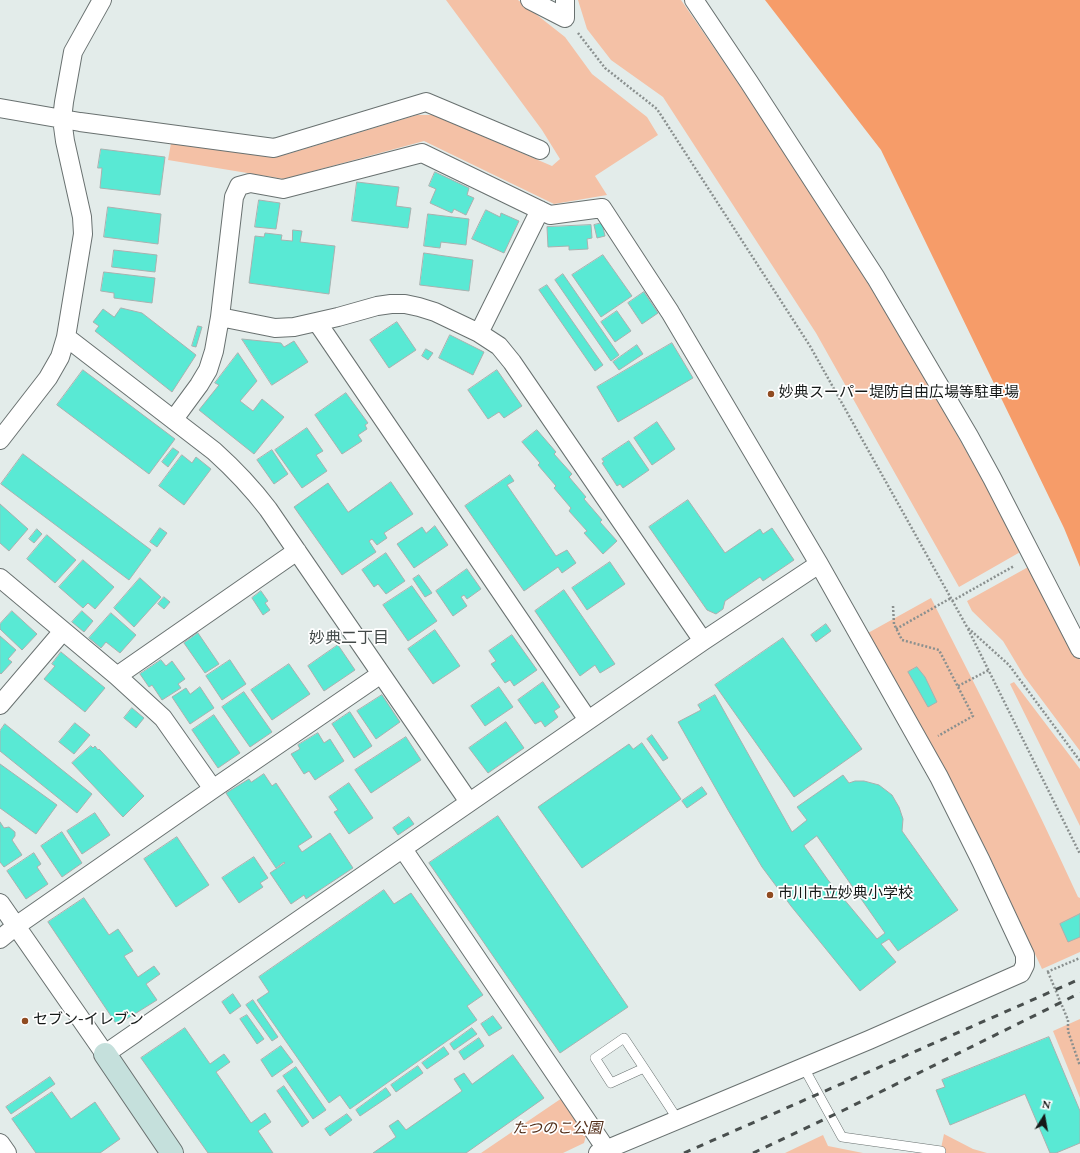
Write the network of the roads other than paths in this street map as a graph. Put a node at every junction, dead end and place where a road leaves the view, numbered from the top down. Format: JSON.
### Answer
{"nodes":[{"id":1,"x":102,"y":0,"type":"edge"},
{"id":2,"x":530,"y":0,"type":"edge"},
{"id":3,"x":565,"y":0,"type":"edge"},
{"id":4,"x":694,"y":0,"type":"edge"},
{"id":5,"x":0,"y":108,"type":"edge"},
{"id":6,"x":62,"y":119,"type":"junction"},
{"id":7,"x":540,"y":150,"type":"dead end"},
{"id":8,"x":540,"y":210,"type":"junction"},
{"id":9,"x":220,"y":317,"type":"junction"},
{"id":10,"x":317,"y":322,"type":"junction"},
{"id":11,"x":479,"y":333,"type":"junction"},
{"id":12,"x":66,"y":337,"type":"junction"},
{"id":13,"x":174,"y":419,"type":"junction"},
{"id":14,"x":0,"y":440,"type":"edge"},
{"id":15,"x":297,"y":551,"type":"junction"},
{"id":16,"x":819,"y":564,"type":"junction"},
{"id":17,"x":0,"y":578,"type":"edge"},
{"id":18,"x":63,"y":631,"type":"junction"},
{"id":19,"x":703,"y":641,"type":"junction"},
{"id":20,"x":1080,"y":649,"type":"edge"},
{"id":21,"x":381,"y":674,"type":"junction"},
{"id":22,"x":117,"y":676,"type":"junction"},
{"id":23,"x":0,"y":705,"type":"edge"},
{"id":24,"x":588,"y":720,"type":"junction"},
{"id":25,"x":213,"y":789,"type":"junction"},
{"id":26,"x":469,"y":802,"type":"junction"},
{"id":27,"x":403,"y":848,"type":"junction"},
{"id":28,"x":0,"y":903,"type":"edge"},
{"id":29,"x":16,"y":926,"type":"junction"},
{"id":30,"x":0,"y":939,"type":"edge"},
{"id":31,"x":105,"y":1054,"type":"junction"},
{"id":32,"x":644,"y":1068,"type":"junction"},
{"id":33,"x":804,"y":1068,"type":"junction"},
{"id":34,"x":678,"y":1120,"type":"junction"},
{"id":35,"x":0,"y":1143,"type":"edge"},
{"id":36,"x":602,"y":1151,"type":"edge"},
{"id":37,"x":941,"y":1151,"type":"dead end"},
{"id":38,"x":7,"y":1153,"type":"edge"},
{"id":39,"x":172,"y":1153,"type":"edge"}],
"edges":[{"from":1,"to":6,"type":"street"},
{"from":2,"to":3,"type":"street"},
{"from":4,"to":20,"type":"street"},
{"from":5,"to":6,"type":"street"},
{"from":6,"to":7,"type":"street"},
{"from":6,"to":12,"type":"street"},
{"from":8,"to":9,"type":"street"},
{"from":8,"to":11,"type":"street"},
{"from":8,"to":16,"type":"street"},
{"from":9,"to":10,"type":"street"},
{"from":9,"to":13,"type":"street"},
{"from":10,"to":11,"type":"street"},
{"from":10,"to":24,"type":"street"},
{"from":11,"to":19,"type":"street"},
{"from":12,"to":13,"type":"street"},
{"from":12,"to":14,"type":"street"},
{"from":13,"to":15,"type":"street"},
{"from":15,"to":21,"type":"street"},
{"from":15,"to":22,"type":"street"},
{"from":16,"to":19,"type":"street"},
{"from":16,"to":33,"type":"street"},
{"from":17,"to":18,"type":"street"},
{"from":18,"to":22,"type":"street"},
{"from":18,"to":23,"type":"street"},
{"from":19,"to":24,"type":"street"},
{"from":21,"to":25,"type":"street"},
{"from":21,"to":26,"type":"street"},
{"from":22,"to":25,"type":"street"},
{"from":24,"to":26,"type":"street"},
{"from":25,"to":29,"type":"street"},
{"from":26,"to":27,"type":"street"},
{"from":27,"to":31,"type":"street"},
{"from":27,"to":36,"type":"street"},
{"from":28,"to":29,"type":"street"},
{"from":29,"to":30,"type":"street"},
{"from":29,"to":31,"type":"street"},
{"from":31,"to":39,"type":"street"},
{"from":32,"to":32,"type":"lane"},
{"from":32,"to":34,"type":"lane"},
{"from":33,"to":34,"type":"street"},
{"from":33,"to":37,"type":"lane"},
{"from":34,"to":36,"type":"street"},
{"from":35,"to":38,"type":"street"}]}
